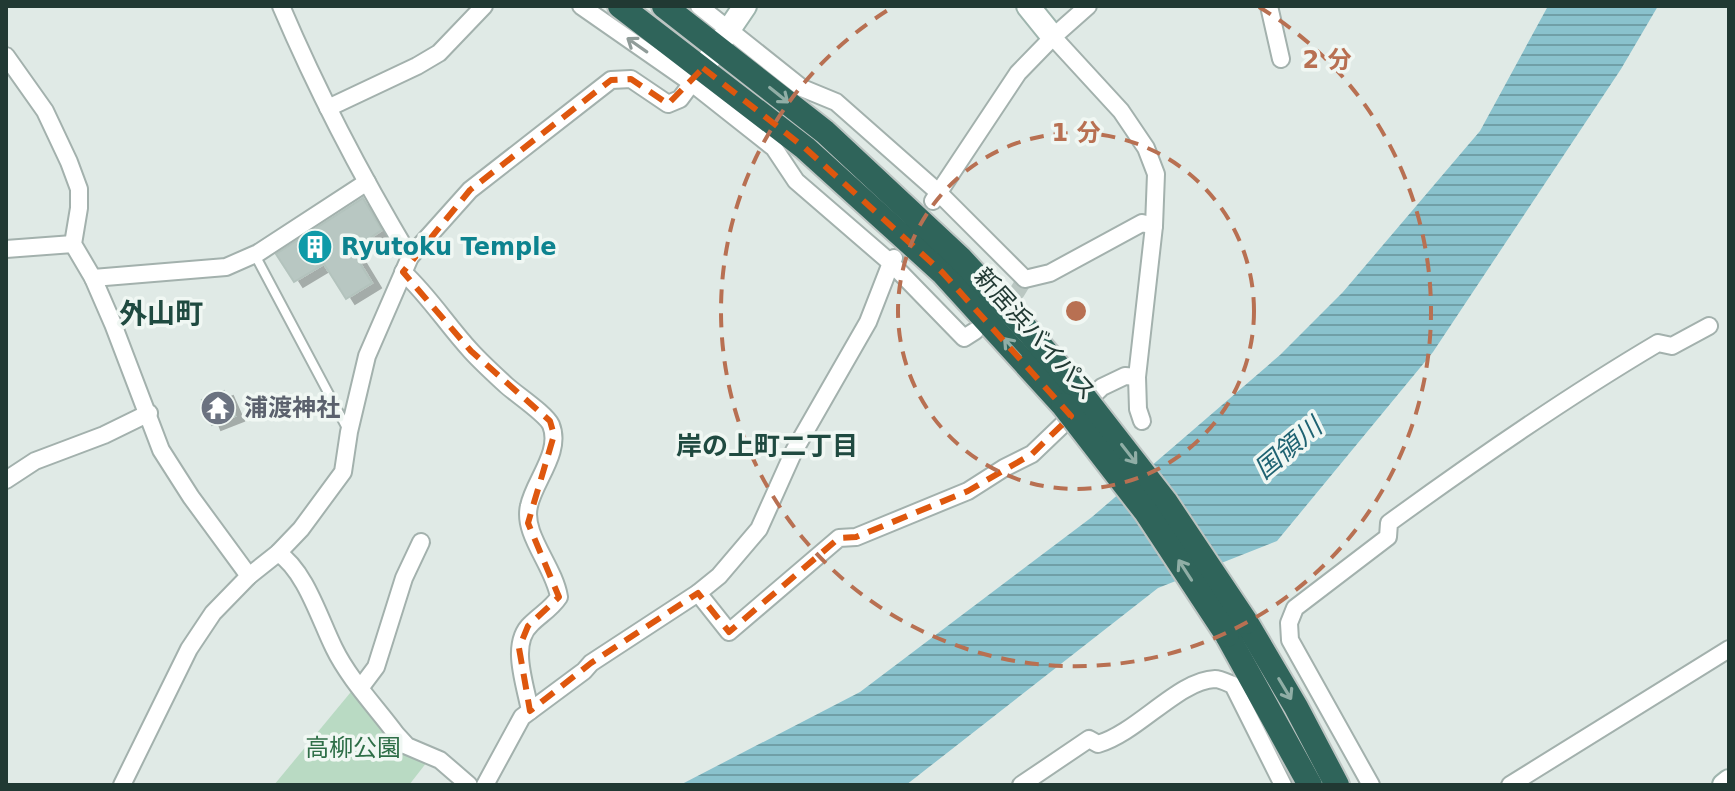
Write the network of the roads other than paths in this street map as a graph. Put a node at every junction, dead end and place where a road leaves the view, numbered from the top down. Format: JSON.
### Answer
{"nodes":[{"id":1,"x":281,"y":6,"type":"edge"},
{"id":2,"x":484,"y":6,"type":"edge"},
{"id":3,"x":581,"y":6,"type":"edge"},
{"id":4,"x":620,"y":6,"type":"edge"},
{"id":5,"x":664,"y":6,"type":"edge"},
{"id":6,"x":699,"y":6,"type":"edge"},
{"id":7,"x":745,"y":6,"type":"edge"},
{"id":8,"x":1028,"y":6,"type":"edge"},
{"id":9,"x":1088,"y":6,"type":"edge"},
{"id":10,"x":1269,"y":6,"type":"edge"},
{"id":11,"x":724,"y":37,"type":"junction"},
{"id":12,"x":1053,"y":37,"type":"junction"},
{"id":13,"x":6,"y":56,"type":"edge"},
{"id":14,"x":1281,"y":59,"type":"dead end"},
{"id":15,"x":698,"y":76,"type":"junction"},
{"id":16,"x":328,"y":108,"type":"junction"},
{"id":17,"x":367,"y":182,"type":"junction"},
{"id":18,"x":935,"y":196,"type":"junction"},
{"id":19,"x":1154,"y":226,"type":"junction"},
{"id":20,"x":73,"y":244,"type":"junction"},
{"id":21,"x":6,"y":249,"type":"edge"},
{"id":22,"x":254,"y":255,"type":"junction"},
{"id":23,"x":892,"y":260,"type":"junction"},
{"id":24,"x":406,"y":265,"type":"junction"},
{"id":25,"x":93,"y":278,"type":"junction"},
{"id":26,"x":1709,"y":326,"type":"dead end"},
{"id":27,"x":975,"y":331,"type":"dead end"},
{"id":28,"x":1137,"y":377,"type":"junction"},
{"id":29,"x":1072,"y":399,"type":"junction"},
{"id":30,"x":149,"y":413,"type":"junction"},
{"id":31,"x":1142,"y":421,"type":"dead end"},
{"id":32,"x":349,"y":432,"type":"junction"},
{"id":33,"x":6,"y":480,"type":"edge"},
{"id":34,"x":421,"y":542,"type":"dead end"},
{"id":35,"x":278,"y":553,"type":"junction"},
{"id":36,"x":249,"y":576,"type":"junction"},
{"id":37,"x":698,"y":593,"type":"junction"},
{"id":38,"x":1236,"y":628,"type":"junction"},
{"id":39,"x":1729,"y":649,"type":"edge"},
{"id":40,"x":361,"y":687,"type":"junction"},
{"id":41,"x":530,"y":711,"type":"junction"},
{"id":42,"x":122,"y":785,"type":"edge"},
{"id":43,"x":469,"y":785,"type":"edge"},
{"id":44,"x":485,"y":785,"type":"edge"},
{"id":45,"x":1021,"y":785,"type":"edge"},
{"id":46,"x":1283,"y":785,"type":"edge"},
{"id":47,"x":1310,"y":785,"type":"edge"},
{"id":48,"x":1337,"y":785,"type":"edge"},
{"id":49,"x":1371,"y":785,"type":"edge"},
{"id":50,"x":1510,"y":785,"type":"edge"}],
"edges":[{"from":1,"to":16,"type":"street"},
{"from":2,"to":16,"type":"street"},
{"from":15,"to":3,"type":"street","one_way":true},
{"from":4,"to":15,"type":"highway","name":"新居浜バイパス"},
{"from":5,"to":11,"type":"highway","name":"新居浜バイパス"},
{"from":6,"to":11,"type":"street"},
{"from":7,"to":11,"type":"main road"},
{"from":8,"to":12,"type":"main road"},
{"from":9,"to":12,"type":"street"},
{"from":10,"to":14,"type":"street"},
{"from":11,"to":15,"type":"main road"},
{"from":11,"to":18,"type":"street"},
{"from":11,"to":29,"type":"highway","name":"新居浜バイパス","one_way":true},
{"from":12,"to":18,"type":"street"},
{"from":12,"to":19,"type":"street"},
{"from":13,"to":20,"type":"street"},
{"from":15,"to":23,"type":"street"},
{"from":15,"to":24,"type":"street"},
{"from":29,"to":15,"type":"highway","name":"新居浜バイパス","one_way":true},
{"from":16,"to":17,"type":"street"},
{"from":17,"to":22,"type":"street"},
{"from":17,"to":24,"type":"street"},
{"from":18,"to":19,"type":"street"},
{"from":19,"to":28,"type":"street"},
{"from":20,"to":21,"type":"street"},
{"from":20,"to":25,"type":"street"},
{"from":22,"to":25,"type":"street"},
{"from":22,"to":32,"type":"lane"},
{"from":23,"to":27,"type":"street"},
{"from":23,"to":37,"type":"street"},
{"from":24,"to":32,"type":"street"},
{"from":24,"to":41,"type":"street"},
{"from":25,"to":30,"type":"street"},
{"from":26,"to":49,"type":"street"},
{"from":28,"to":31,"type":"street"},
{"from":28,"to":37,"type":"street"},
{"from":29,"to":38,"type":"highway","name":"新居浜バイパス","bridge":true},
{"from":30,"to":33,"type":"street"},
{"from":30,"to":36,"type":"street"},
{"from":32,"to":35,"type":"street"},
{"from":34,"to":40,"type":"street"},
{"from":35,"to":36,"type":"street"},
{"from":35,"to":40,"type":"street"},
{"from":36,"to":42,"type":"street"},
{"from":37,"to":41,"type":"street"},
{"from":38,"to":47,"type":"highway","name":"新居浜バイパス"},
{"from":38,"to":48,"type":"highway","name":"新居浜バイパス","one_way":true},
{"from":39,"to":50,"type":"street"},
{"from":40,"to":43,"type":"street"},
{"from":41,"to":44,"type":"street"},
{"from":45,"to":46,"type":"street"}]}
